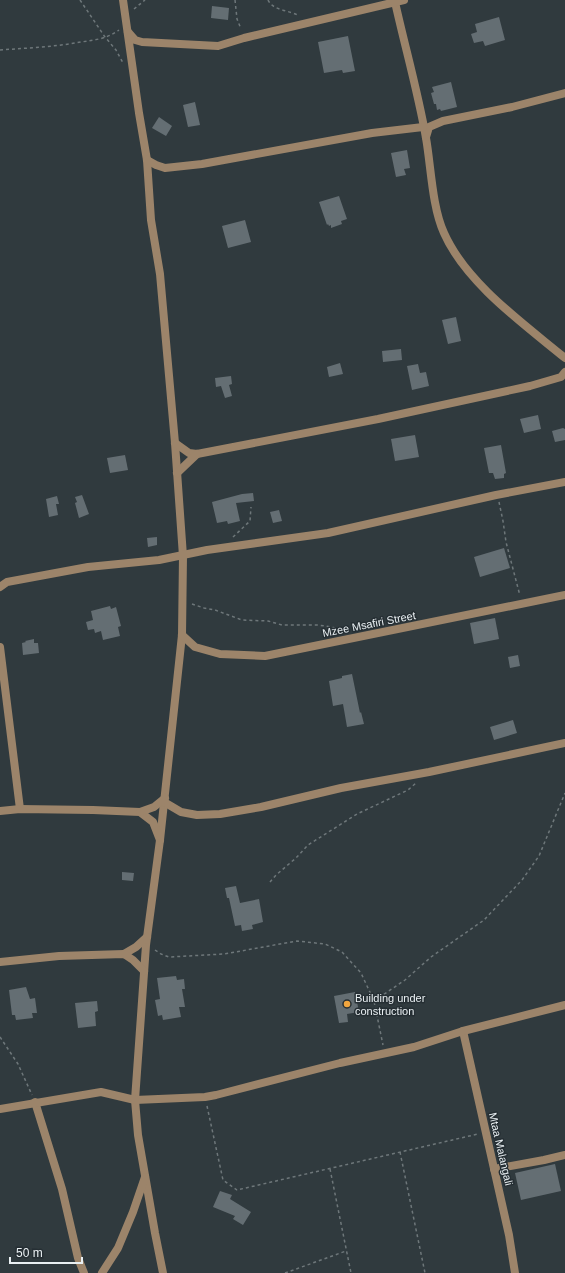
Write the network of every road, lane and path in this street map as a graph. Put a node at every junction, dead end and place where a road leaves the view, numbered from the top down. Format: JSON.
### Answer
{"nodes":[{"id":1,"x":80,"y":0,"type":"edge"},
{"id":2,"x":123,"y":0,"type":"edge"},
{"id":3,"x":145,"y":0,"type":"edge"},
{"id":4,"x":235,"y":0,"type":"edge"},
{"id":5,"x":268,"y":0,"type":"edge"},
{"id":6,"x":404,"y":0,"type":"edge"},
{"id":7,"x":394,"y":2,"type":"junction"},
{"id":8,"x":309,"y":23,"type":"junction"},
{"id":9,"x":127,"y":26,"type":"junction"},
{"id":10,"x":105,"y":37,"type":"junction"},
{"id":11,"x":244,"y":38,"type":"junction"},
{"id":12,"x":142,"y":42,"type":"junction"},
{"id":13,"x":0,"y":50,"type":"edge"},
{"id":14,"x":130,"y":50,"type":"junction"},
{"id":15,"x":134,"y":77,"type":"junction"},
{"id":16,"x":565,"y":94,"type":"edge"},
{"id":17,"x":423,"y":127,"type":"junction"},
{"id":18,"x":426,"y":137,"type":"junction"},
{"id":19,"x":147,"y":160,"type":"junction"},
{"id":20,"x":565,"y":358,"type":"edge"},
{"id":21,"x":565,"y":372,"type":"edge"},
{"id":22,"x":175,"y":443,"type":"junction"},
{"id":23,"x":197,"y":454,"type":"junction"},
{"id":24,"x":176,"y":473,"type":"junction"},
{"id":25,"x":565,"y":482,"type":"edge"},
{"id":26,"x":496,"y":494,"type":"junction"},
{"id":27,"x":251,"y":507,"type":"dead end"},
{"id":28,"x":230,"y":547,"type":"junction"},
{"id":29,"x":183,"y":556,"type":"junction"},
{"id":30,"x":0,"y":587,"type":"edge"},
{"id":31,"x":565,"y":595,"type":"edge"},
{"id":32,"x":182,"y":597,"type":"junction"},
{"id":33,"x":526,"y":602,"type":"junction"},
{"id":34,"x":182,"y":635,"type":"junction"},
{"id":35,"x":358,"y":638,"type":"junction"},
{"id":36,"x":0,"y":647,"type":"edge"},
{"id":37,"x":565,"y":743,"type":"edge"},
{"id":38,"x":429,"y":772,"type":"junction"},
{"id":39,"x":565,"y":793,"type":"edge"},
{"id":40,"x":164,"y":800,"type":"junction"},
{"id":41,"x":20,"y":809,"type":"junction"},
{"id":42,"x":0,"y":811,"type":"edge"},
{"id":43,"x":140,"y":812,"type":"junction"},
{"id":44,"x":160,"y":840,"type":"junction"},
{"id":45,"x":270,"y":882,"type":"dead end"},
{"id":46,"x":147,"y":941,"type":"junction"},
{"id":47,"x":124,"y":954,"type":"junction"},
{"id":48,"x":0,"y":962,"type":"edge"},
{"id":49,"x":144,"y":971,"type":"junction"},
{"id":50,"x":374,"y":1001,"type":"junction"},
{"id":51,"x":565,"y":1005,"type":"edge"},
{"id":52,"x":463,"y":1031,"type":"junction"},
{"id":53,"x":0,"y":1037,"type":"edge"},
{"id":54,"x":383,"y":1053,"type":"junction"},
{"id":55,"x":205,"y":1097,"type":"junction"},
{"id":56,"x":135,"y":1100,"type":"junction"},
{"id":57,"x":36,"y":1102,"type":"junction"},
{"id":58,"x":0,"y":1109,"type":"edge"},
{"id":59,"x":485,"y":1133,"type":"junction"},
{"id":60,"x":400,"y":1152,"type":"junction"},
{"id":61,"x":565,"y":1155,"type":"edge"},
{"id":62,"x":330,"y":1169,"type":"junction"},
{"id":63,"x":494,"y":1169,"type":"junction"},
{"id":64,"x":145,"y":1176,"type":"junction"},
{"id":65,"x":346,"y":1251,"type":"junction"},
{"id":66,"x":84,"y":1273,"type":"edge"},
{"id":67,"x":102,"y":1273,"type":"edge"},
{"id":68,"x":163,"y":1273,"type":"edge"},
{"id":69,"x":285,"y":1273,"type":"edge"},
{"id":70,"x":351,"y":1273,"type":"edge"},
{"id":71,"x":425,"y":1273,"type":"edge"},
{"id":72,"x":515,"y":1273,"type":"edge"}],
"edges":[{"from":1,"to":10,"type":"path"},
{"from":2,"to":9,"type":"street"},
{"from":3,"to":9,"type":"path"},
{"from":4,"to":11,"type":"path"},
{"from":5,"to":8,"type":"path"},
{"from":6,"to":7,"type":"street"},
{"from":7,"to":8,"type":"street"},
{"from":7,"to":17,"type":"street"},
{"from":8,"to":11,"type":"street"},
{"from":9,"to":10,"type":"path"},
{"from":9,"to":12,"type":"street"},
{"from":9,"to":14,"type":"street"},
{"from":10,"to":13,"type":"path"},
{"from":10,"to":15,"type":"path"},
{"from":11,"to":12,"type":"street"},
{"from":12,"to":14,"type":"street"},
{"from":14,"to":15,"type":"street"},
{"from":15,"to":19,"type":"street"},
{"from":16,"to":18,"type":"street"},
{"from":17,"to":18,"type":"street"},
{"from":17,"to":19,"type":"street"},
{"from":18,"to":20,"type":"street"},
{"from":19,"to":22,"type":"street"},
{"from":21,"to":23,"type":"street"},
{"from":22,"to":23,"type":"street"},
{"from":22,"to":24,"type":"street"},
{"from":23,"to":24,"type":"street"},
{"from":24,"to":29,"type":"street"},
{"from":25,"to":26,"type":"street"},
{"from":26,"to":28,"type":"street"},
{"from":26,"to":33,"type":"path"},
{"from":27,"to":28,"type":"path"},
{"from":28,"to":29,"type":"street"},
{"from":29,"to":30,"type":"street"},
{"from":29,"to":32,"type":"street"},
{"from":31,"to":33,"type":"street","name":"Mzee Msafiri Street"},
{"from":32,"to":34,"type":"street"},
{"from":32,"to":35,"type":"path"},
{"from":33,"to":35,"type":"street","name":"Mzee Msafiri Street"},
{"from":34,"to":35,"type":"street","name":"Mzee Msafiri Street"},
{"from":34,"to":40,"type":"street"},
{"from":36,"to":41,"type":"street"},
{"from":37,"to":38,"type":"street"},
{"from":38,"to":40,"type":"street"},
{"from":38,"to":45,"type":"path"},
{"from":39,"to":50,"type":"path"},
{"from":40,"to":43,"type":"street"},
{"from":40,"to":44,"type":"street"},
{"from":41,"to":42,"type":"street"},
{"from":41,"to":43,"type":"street"},
{"from":43,"to":44,"type":"street"},
{"from":44,"to":46,"type":"street"},
{"from":46,"to":47,"type":"street"},
{"from":46,"to":49,"type":"street"},
{"from":46,"to":50,"type":"path"},
{"from":47,"to":48,"type":"street"},
{"from":47,"to":49,"type":"street"},
{"from":49,"to":56,"type":"street"},
{"from":50,"to":54,"type":"path"},
{"from":51,"to":52,"type":"street"},
{"from":52,"to":54,"type":"street"},
{"from":52,"to":59,"type":"street","name":"Mtaa Malangali"},
{"from":53,"to":57,"type":"path"},
{"from":54,"to":55,"type":"street"},
{"from":55,"to":56,"type":"street"},
{"from":55,"to":62,"type":"path"},
{"from":56,"to":57,"type":"street"},
{"from":56,"to":64,"type":"street"},
{"from":57,"to":58,"type":"street"},
{"from":57,"to":66,"type":"street"},
{"from":59,"to":60,"type":"path"},
{"from":59,"to":63,"type":"street","name":"Mtaa Malangali"},
{"from":60,"to":62,"type":"path"},
{"from":60,"to":71,"type":"path"},
{"from":61,"to":63,"type":"street"},
{"from":62,"to":65,"type":"path"},
{"from":63,"to":72,"type":"street","name":"Mtaa Malangali"},
{"from":64,"to":67,"type":"street"},
{"from":64,"to":68,"type":"street"},
{"from":65,"to":69,"type":"path"},
{"from":65,"to":70,"type":"path"}]}
